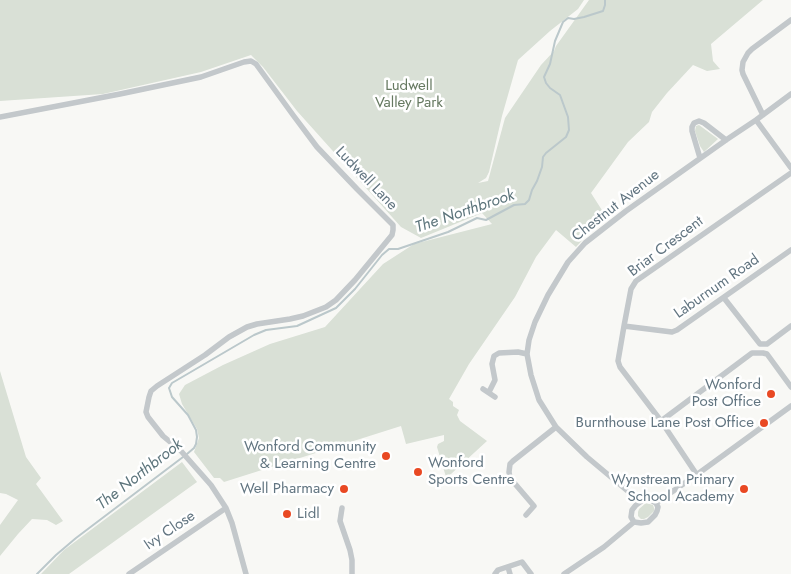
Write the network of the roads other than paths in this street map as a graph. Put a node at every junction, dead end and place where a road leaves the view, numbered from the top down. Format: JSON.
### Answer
{"nodes":[{"id":1,"x":791,"y":20,"type":"edge"},
{"id":2,"x":791,"y":94,"type":"edge"},
{"id":3,"x":763,"y":115,"type":"junction"},
{"id":4,"x":0,"y":117,"type":"edge"},
{"id":5,"x":756,"y":120,"type":"junction"},
{"id":6,"x":726,"y":140,"type":"junction"},
{"id":7,"x":700,"y":158,"type":"junction"},
{"id":8,"x":791,"y":168,"type":"edge"},
{"id":9,"x":791,"y":173,"type":"edge"},
{"id":10,"x":791,"y":250,"type":"edge"},
{"id":11,"x":724,"y":298,"type":"junction"},
{"id":12,"x":624,"y":326,"type":"junction"},
{"id":13,"x":791,"y":326,"type":"edge"},
{"id":14,"x":527,"y":354,"type":"junction"},
{"id":15,"x":791,"y":387,"type":"edge"},
{"id":16,"x":495,"y":397,"type":"dead end"},
{"id":17,"x":791,"y":406,"type":"edge"},
{"id":18,"x":660,"y":421,"type":"junction"},
{"id":19,"x":556,"y":427,"type":"junction"},
{"id":20,"x":697,"y":475,"type":"junction"},
{"id":21,"x":638,"y":502,"type":"junction"},
{"id":22,"x":656,"y":502,"type":"junction"},
{"id":23,"x":226,"y":508,"type":"junction"},
{"id":24,"x":342,"y":508,"type":"dead end"},
{"id":25,"x":526,"y":515,"type":"dead end"},
{"id":26,"x":634,"y":522,"type":"junction"},
{"id":27,"x":508,"y":567,"type":"junction"},
{"id":28,"x":129,"y":574,"type":"edge"},
{"id":29,"x":246,"y":574,"type":"edge"},
{"id":30,"x":352,"y":574,"type":"edge"},
{"id":31,"x":495,"y":574,"type":"edge"},
{"id":32,"x":510,"y":574,"type":"edge"},
{"id":33,"x":531,"y":574,"type":"edge"},
{"id":34,"x":564,"y":574,"type":"edge"}],
"edges":[{"from":1,"to":3,"type":"street"},
{"from":2,"to":3,"type":"street","name":"Chestnut Avenue"},
{"from":3,"to":5,"type":"street","name":"Chestnut Avenue"},
{"from":4,"to":23,"type":"street","name":"Ludwell Lane"},
{"from":5,"to":6,"type":"street","name":"Chestnut Avenue"},
{"from":5,"to":8,"type":"street"},
{"from":6,"to":7,"type":"street","name":"Chestnut Avenue"},
{"from":6,"to":7,"type":"street"},
{"from":7,"to":14,"type":"street","name":"Chestnut Avenue"},
{"from":9,"to":12,"type":"street","name":"Briar Crescent"},
{"from":10,"to":11,"type":"street","name":"Laburnum Road"},
{"from":11,"to":12,"type":"street","name":"Laburnum Road"},
{"from":11,"to":13,"type":"street"},
{"from":12,"to":18,"type":"street","name":"Briar Crescent"},
{"from":14,"to":16,"type":"street"},
{"from":14,"to":19,"type":"street","name":"Chestnut Avenue"},
{"from":15,"to":18,"type":"street"},
{"from":17,"to":20,"type":"street"},
{"from":18,"to":20,"type":"street","name":"Briar Crescent"},
{"from":19,"to":21,"type":"street","name":"Chestnut Avenue"},
{"from":19,"to":25,"type":"street"},
{"from":20,"to":22,"type":"street"},
{"from":21,"to":22,"type":"street"},
{"from":21,"to":26,"type":"street"},
{"from":22,"to":26,"type":"street"},
{"from":23,"to":28,"type":"street","name":"Ivy Close"},
{"from":23,"to":29,"type":"street","name":"Ludwell Lane"},
{"from":24,"to":30,"type":"street"},
{"from":26,"to":34,"type":"street"},
{"from":27,"to":31,"type":"street"},
{"from":27,"to":32,"type":"street"},
{"from":27,"to":33,"type":"street"}]}
